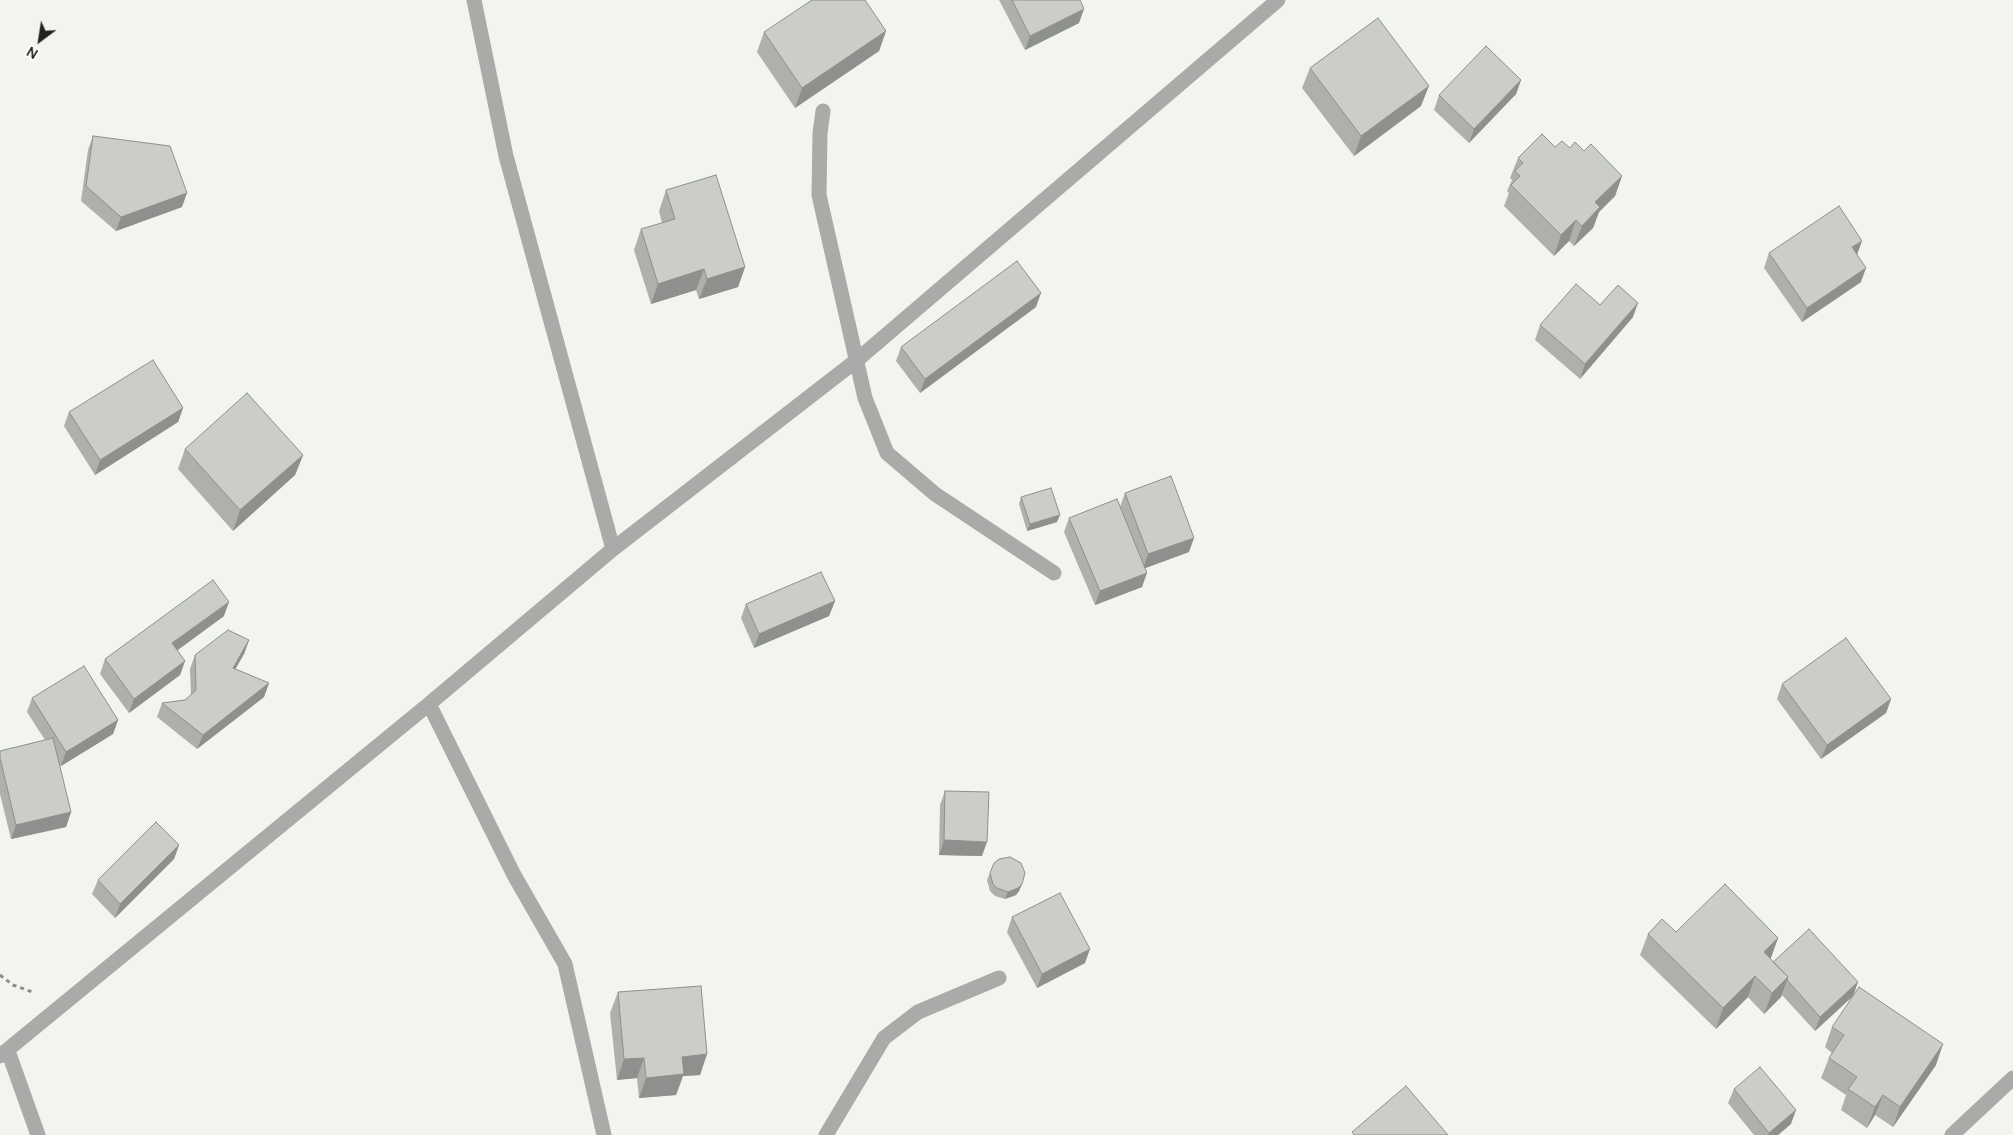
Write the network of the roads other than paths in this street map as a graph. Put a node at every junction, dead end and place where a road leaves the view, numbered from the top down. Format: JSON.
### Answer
{"nodes":[{"id":1,"x":474,"y":0,"type":"edge"},
{"id":2,"x":1278,"y":0,"type":"edge"},
{"id":3,"x":823,"y":111,"type":"dead end"},
{"id":4,"x":857,"y":360,"type":"junction"},
{"id":5,"x":613,"y":549,"type":"junction"},
{"id":6,"x":1054,"y":573,"type":"dead end"},
{"id":7,"x":428,"y":704,"type":"junction"},
{"id":8,"x":999,"y":978,"type":"dead end"},
{"id":9,"x":4,"y":1053,"type":"edge"},
{"id":10,"x":2013,"y":1078,"type":"edge"},
{"id":11,"x":38,"y":1135,"type":"edge"},
{"id":12,"x":604,"y":1135,"type":"edge"},
{"id":13,"x":826,"y":1135,"type":"edge"},
{"id":14,"x":1952,"y":1135,"type":"edge"}],
"edges":[{"from":1,"to":5,"type":"street"},
{"from":2,"to":4,"type":"street"},
{"from":3,"to":4,"type":"street"},
{"from":4,"to":5,"type":"street"},
{"from":4,"to":6,"type":"street"},
{"from":5,"to":7,"type":"street"},
{"from":7,"to":9,"type":"street"},
{"from":7,"to":12,"type":"street"},
{"from":8,"to":13,"type":"street"},
{"from":9,"to":11,"type":"street"},
{"from":10,"to":14,"type":"street"}]}
